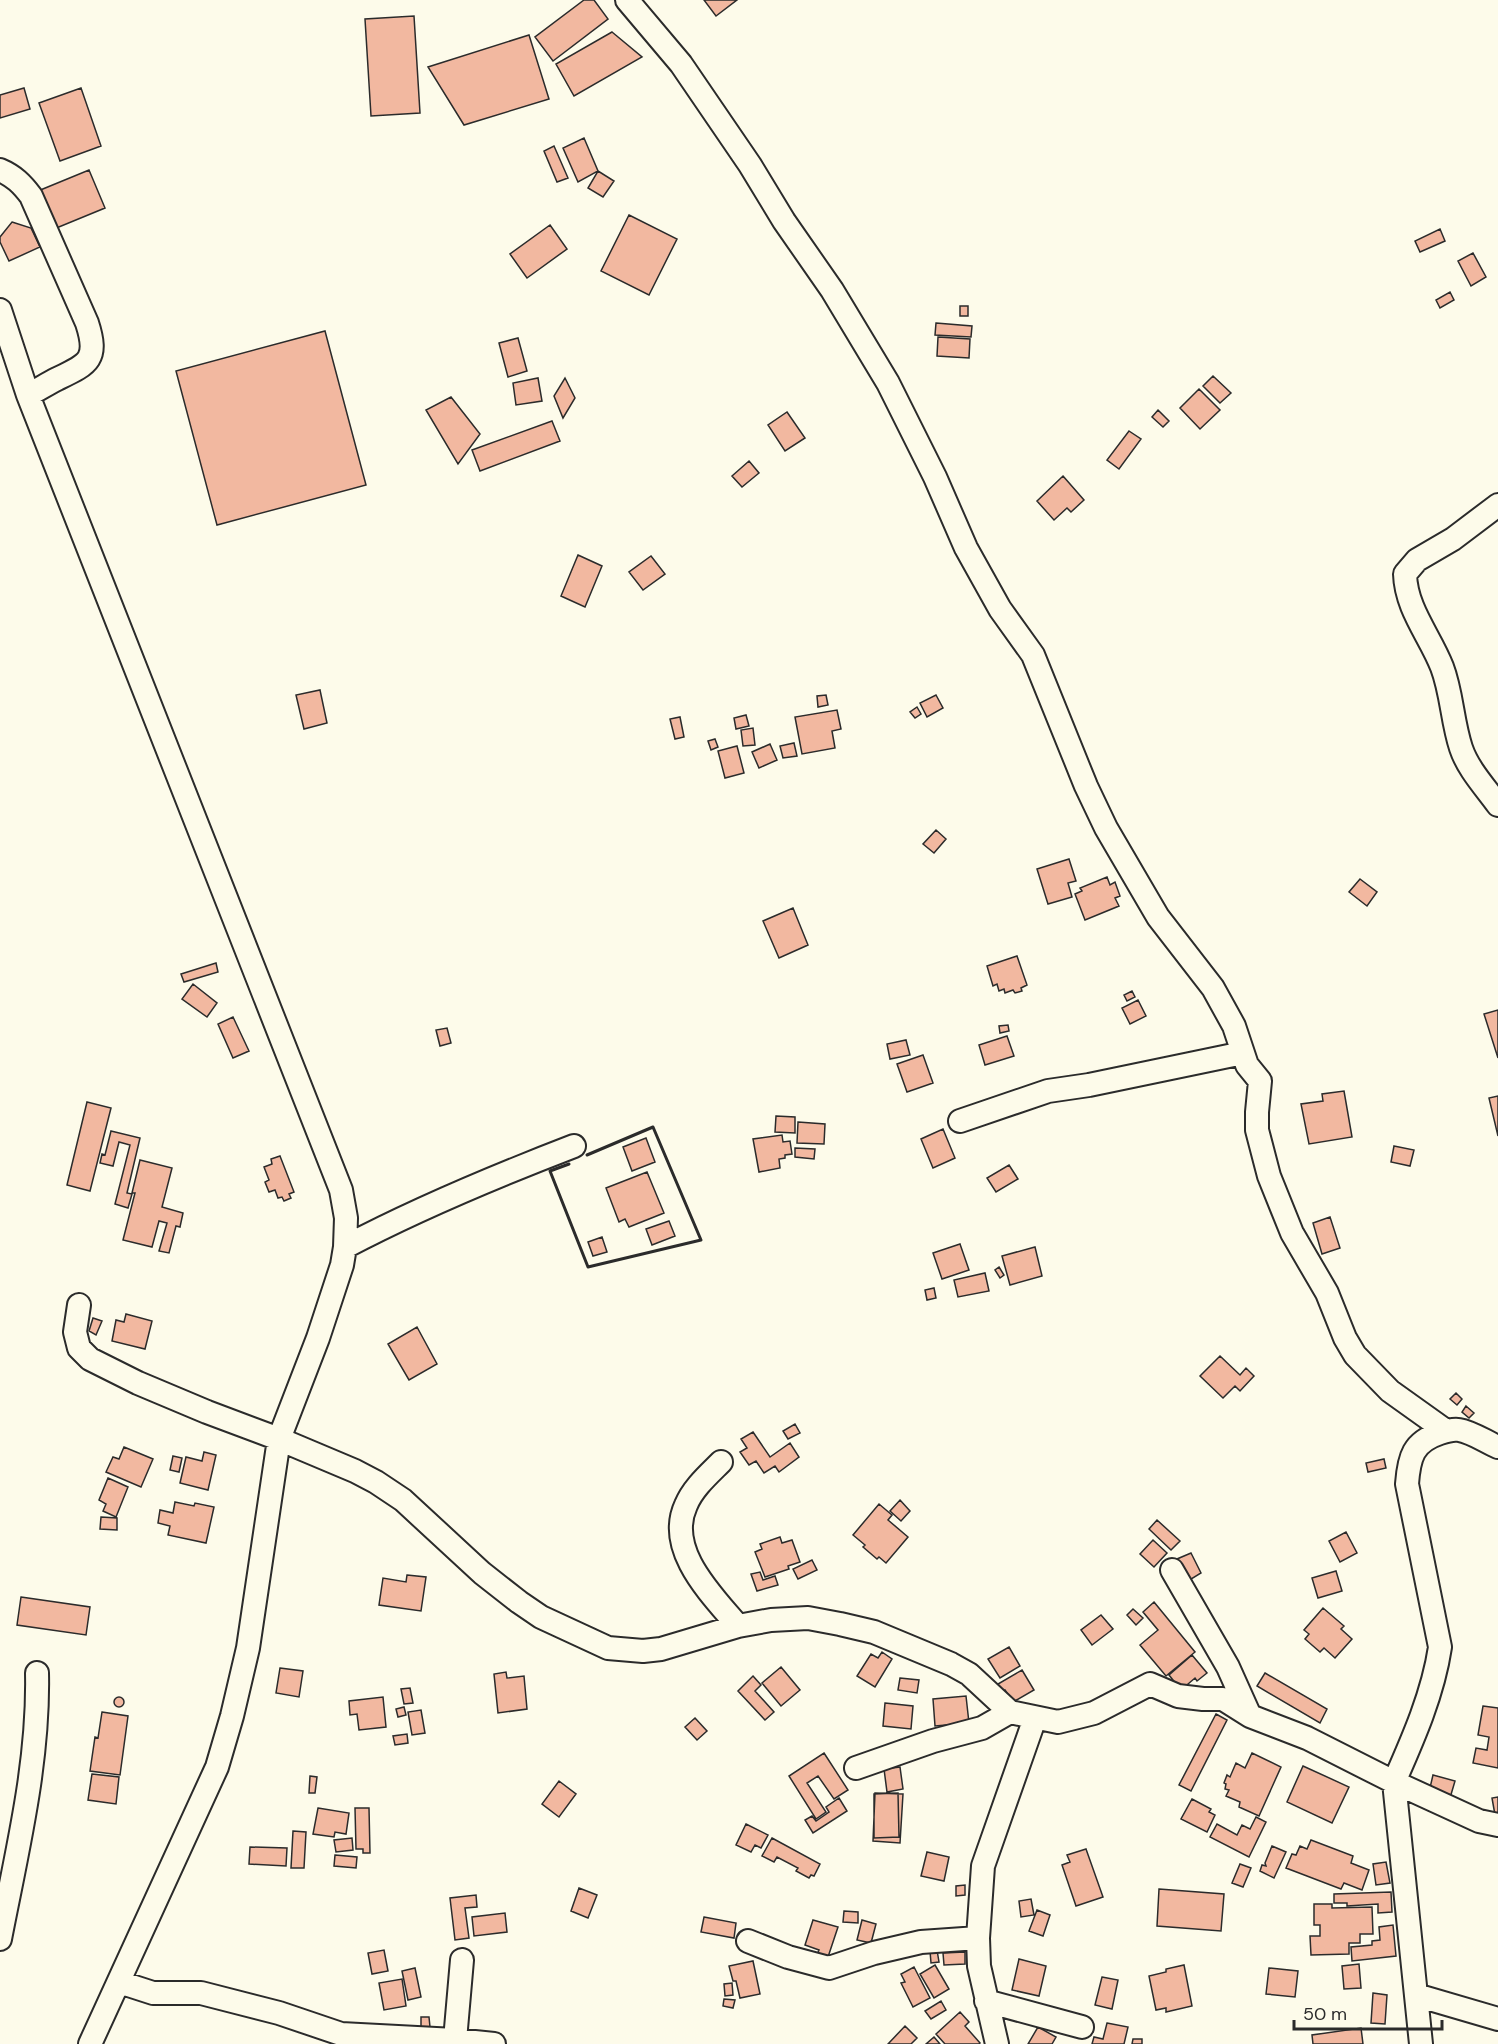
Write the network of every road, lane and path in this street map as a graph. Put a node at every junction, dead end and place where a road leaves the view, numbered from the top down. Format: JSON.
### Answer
{"nodes":[{"id":1,"x":627,"y":0,"type":"edge"},
{"id":2,"x":0,"y":170,"type":"edge"},
{"id":3,"x":0,"y":310,"type":"edge"},
{"id":4,"x":28,"y":395,"type":"junction"},
{"id":5,"x":1498,"y":505,"type":"edge"},
{"id":6,"x":1498,"y":806,"type":"edge"},
{"id":7,"x":1243,"y":1053,"type":"junction"},
{"id":8,"x":960,"y":1121,"type":"dead end"},
{"id":9,"x":574,"y":1146,"type":"dead end"},
{"id":10,"x":345,"y":1247,"type":"junction"},
{"id":11,"x":79,"y":1305,"type":"dead end"},
{"id":12,"x":1446,"y":1431,"type":"junction"},
{"id":13,"x":279,"y":1439,"type":"junction"},
{"id":14,"x":1498,"y":1447,"type":"edge"},
{"id":15,"x":721,"y":1462,"type":"dead end"},
{"id":16,"x":1172,"y":1570,"type":"dead end"},
{"id":17,"x":738,"y":1626,"type":"junction"},
{"id":18,"x":37,"y":1673,"type":"dead end"},
{"id":19,"x":1010,"y":1712,"type":"junction"},
{"id":20,"x":1250,"y":1716,"type":"junction"},
{"id":21,"x":1035,"y":1718,"type":"junction"},
{"id":22,"x":856,"y":1768,"type":"dead end"},
{"id":23,"x":1395,"y":1782,"type":"junction"},
{"id":24,"x":1498,"y":1825,"type":"edge"},
{"id":25,"x":978,"y":1938,"type":"junction"},
{"id":26,"x":0,"y":1939,"type":"edge"},
{"id":27,"x":748,"y":1941,"type":"dead end"},
{"id":28,"x":462,"y":1960,"type":"dead end"},
{"id":29,"x":118,"y":1982,"type":"junction"},
{"id":30,"x":1416,"y":1995,"type":"junction"},
{"id":31,"x":986,"y":2001,"type":"junction"},
{"id":32,"x":1498,"y":2019,"type":"edge"},
{"id":33,"x":1082,"y":2027,"type":"dead end"},
{"id":34,"x":339,"y":2039,"type":"edge"},
{"id":35,"x":455,"y":2040,"type":"junction"},
{"id":36,"x":90,"y":2044,"type":"edge"},
{"id":37,"x":494,"y":2044,"type":"edge"},
{"id":38,"x":997,"y":2044,"type":"edge"},
{"id":39,"x":1421,"y":2044,"type":"edge"}],
"edges":[{"from":1,"to":7,"type":"street"},
{"from":2,"to":4,"type":"street"},
{"from":3,"to":4,"type":"street"},
{"from":4,"to":10,"type":"street"},
{"from":5,"to":6,"type":"street"},
{"from":7,"to":8,"type":"street"},
{"from":7,"to":12,"type":"street"},
{"from":9,"to":10,"type":"street"},
{"from":10,"to":13,"type":"street"},
{"from":11,"to":13,"type":"street"},
{"from":12,"to":14,"type":"street"},
{"from":12,"to":23,"type":"street"},
{"from":13,"to":17,"type":"street"},
{"from":13,"to":29,"type":"street"},
{"from":15,"to":17,"type":"street"},
{"from":16,"to":20,"type":"street"},
{"from":17,"to":19,"type":"street"},
{"from":18,"to":26,"type":"street"},
{"from":19,"to":21,"type":"street"},
{"from":19,"to":22,"type":"street"},
{"from":20,"to":21,"type":"street"},
{"from":20,"to":23,"type":"street"},
{"from":21,"to":25,"type":"street"},
{"from":23,"to":24,"type":"street"},
{"from":23,"to":30,"type":"street"},
{"from":25,"to":27,"type":"street"},
{"from":25,"to":31,"type":"street"},
{"from":28,"to":35,"type":"street"},
{"from":29,"to":34,"type":"street"},
{"from":29,"to":36,"type":"street"},
{"from":30,"to":32,"type":"street"},
{"from":30,"to":39,"type":"street"},
{"from":31,"to":33,"type":"street"},
{"from":31,"to":38,"type":"street"},
{"from":34,"to":35,"type":"street"},
{"from":35,"to":37,"type":"street"}]}
